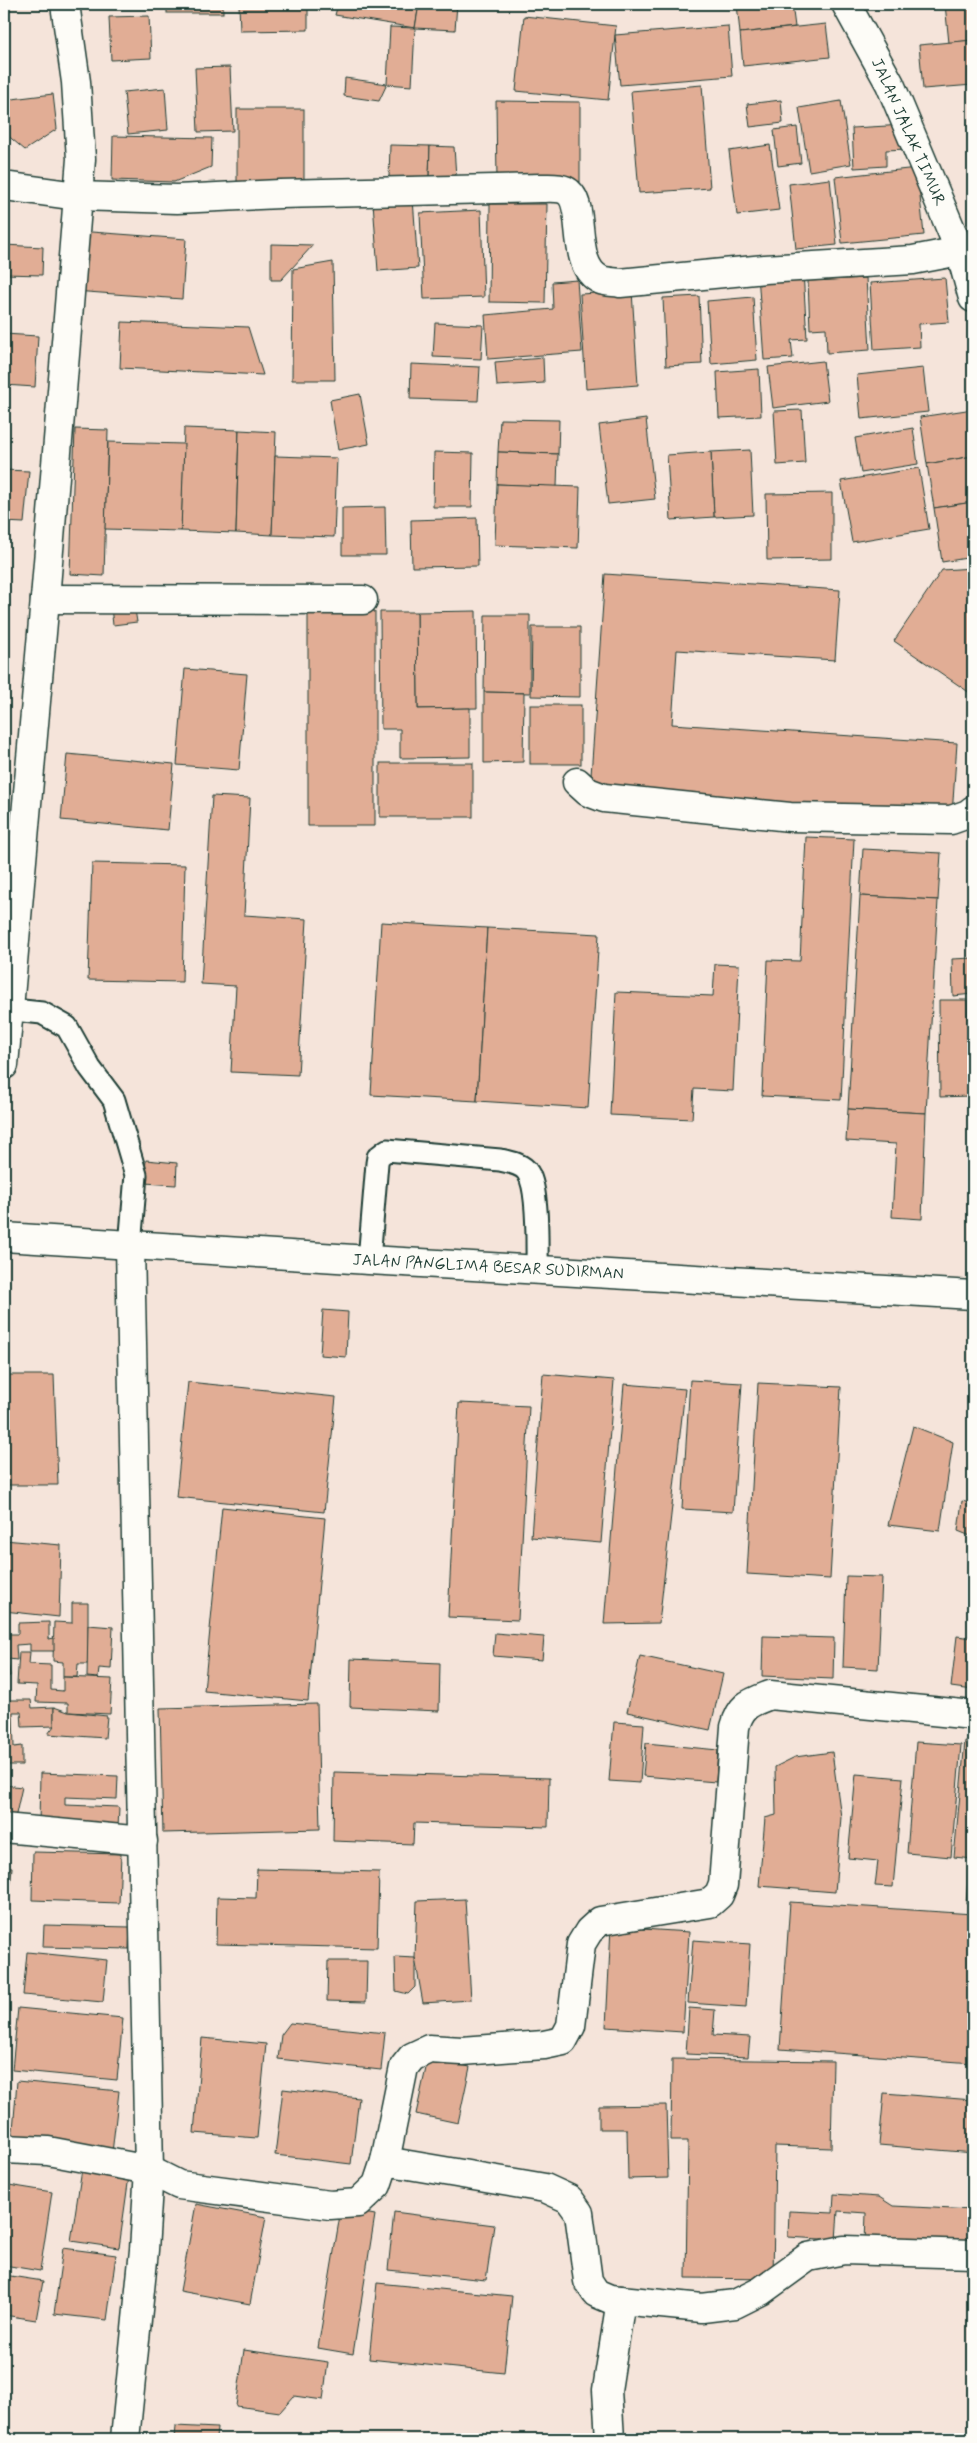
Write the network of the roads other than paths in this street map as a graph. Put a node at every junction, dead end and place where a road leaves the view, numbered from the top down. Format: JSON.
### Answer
{"nodes":[{"id":1,"x":65,"y":4,"type":"edge"},
{"id":2,"x":846,"y":4,"type":"edge"},
{"id":3,"x":4,"y":186,"type":"edge"},
{"id":4,"x":76,"y":196,"type":"junction"},
{"id":5,"x":967,"y":251,"type":"edge"},
{"id":6,"x":973,"y":298,"type":"edge"},
{"id":7,"x":45,"y":599,"type":"junction"},
{"id":8,"x":363,"y":600,"type":"dead end"},
{"id":9,"x":577,"y":782,"type":"dead end"},
{"id":10,"x":973,"y":810,"type":"edge"},
{"id":11,"x":6,"y":1009,"type":"edge"},
{"id":12,"x":4,"y":1065,"type":"edge"},
{"id":13,"x":4,"y":1237,"type":"edge"},
{"id":14,"x":130,"y":1246,"type":"junction"},
{"id":15,"x":369,"y":1260,"type":"junction"},
{"id":16,"x":537,"y":1270,"type":"junction"},
{"id":17,"x":973,"y":1295,"type":"edge"},
{"id":18,"x":973,"y":1715,"type":"edge"},
{"id":19,"x":4,"y":1828,"type":"edge"},
{"id":20,"x":143,"y":1841,"type":"junction"},
{"id":21,"x":4,"y":2149,"type":"edge"},
{"id":22,"x":385,"y":2161,"type":"junction"},
{"id":23,"x":149,"y":2170,"type":"junction"},
{"id":24,"x":973,"y":2254,"type":"edge"},
{"id":25,"x":621,"y":2300,"type":"junction"},
{"id":26,"x":125,"y":2439,"type":"edge"},
{"id":27,"x":610,"y":2439,"type":"edge"}],
"edges":[{"from":1,"to":4,"type":"main road"},
{"from":2,"to":5,"type":"main road","name":"JALAN JALAK TIMUR"},
{"from":3,"to":4,"type":"main road"},
{"from":4,"to":5,"type":"main road"},
{"from":4,"to":7,"type":"main road"},
{"from":5,"to":6,"type":"main road","name":"JALAN JALAK TIMUR"},
{"from":7,"to":8,"type":"main road"},
{"from":7,"to":11,"type":"main road"},
{"from":9,"to":10,"type":"main road"},
{"from":11,"to":12,"type":"main road"},
{"from":11,"to":14,"type":"lane"},
{"from":13,"to":14,"type":"main road","name":"JALAN PANGLIMA BESAR SUDIRMAN"},
{"from":14,"to":15,"type":"main road","name":"JALAN PANGLIMA BESAR SUDIRMAN"},
{"from":14,"to":20,"type":"main road"},
{"from":15,"to":16,"type":"main road","name":"JALAN PANGLIMA BESAR SUDIRMAN"},
{"from":15,"to":16,"type":"lane"},
{"from":16,"to":17,"type":"main road","name":"JALAN PANGLIMA BESAR SUDIRMAN"},
{"from":18,"to":22,"type":"main road"},
{"from":19,"to":20,"type":"main road"},
{"from":20,"to":23,"type":"main road"},
{"from":21,"to":23,"type":"main road"},
{"from":22,"to":23,"type":"main road"},
{"from":22,"to":25,"type":"main road"},
{"from":23,"to":26,"type":"main road"},
{"from":24,"to":25,"type":"main road"},
{"from":25,"to":27,"type":"main road"}]}
